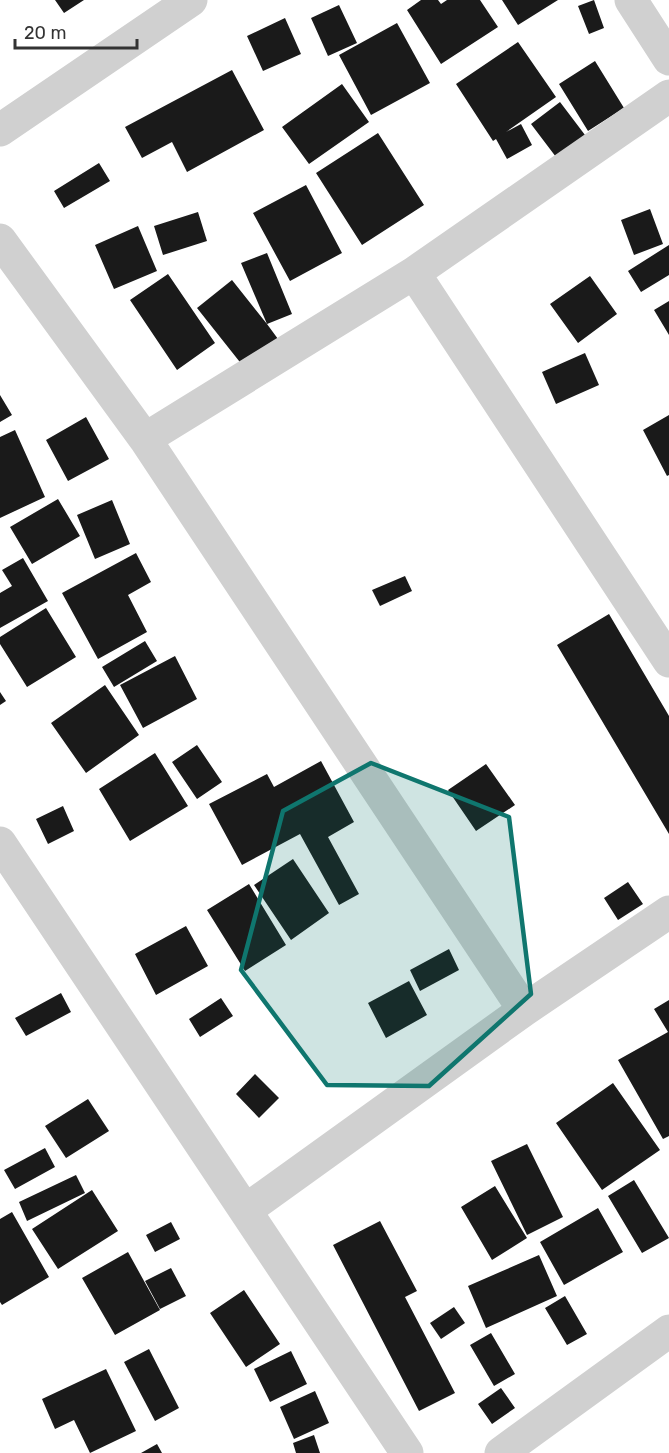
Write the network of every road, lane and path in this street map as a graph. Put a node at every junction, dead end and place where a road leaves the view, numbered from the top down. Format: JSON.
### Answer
{"nodes":[{"id":1,"x":191,"y":0,"type":"edge"},
{"id":2,"x":631,"y":0,"type":"edge"},
{"id":3,"x":669,"y":59,"type":"edge"},
{"id":4,"x":669,"y":96,"type":"edge"},
{"id":5,"x":0,"y":130,"type":"edge"},
{"id":6,"x":0,"y":240,"type":"edge"},
{"id":7,"x":414,"y":273,"type":"junction"},
{"id":8,"x":145,"y":439,"type":"junction"},
{"id":9,"x":669,"y":661,"type":"edge"},
{"id":10,"x":0,"y":843,"type":"edge"},
{"id":11,"x":669,"y":912,"type":"edge"},
{"id":12,"x":524,"y":1010,"type":"junction"},
{"id":13,"x":246,"y":1210,"type":"junction"},
{"id":14,"x":669,"y":1331,"type":"edge"},
{"id":15,"x":407,"y":1453,"type":"edge"},
{"id":16,"x":501,"y":1453,"type":"edge"}],
"edges":[{"from":1,"to":5,"type":"street"},
{"from":2,"to":3,"type":"street"},
{"from":4,"to":7,"type":"street"},
{"from":6,"to":8,"type":"street"},
{"from":7,"to":8,"type":"street"},
{"from":7,"to":9,"type":"street"},
{"from":8,"to":12,"type":"street"},
{"from":10,"to":13,"type":"street"},
{"from":11,"to":12,"type":"street"},
{"from":12,"to":13,"type":"street"},
{"from":13,"to":15,"type":"street"},
{"from":14,"to":16,"type":"street"}]}
